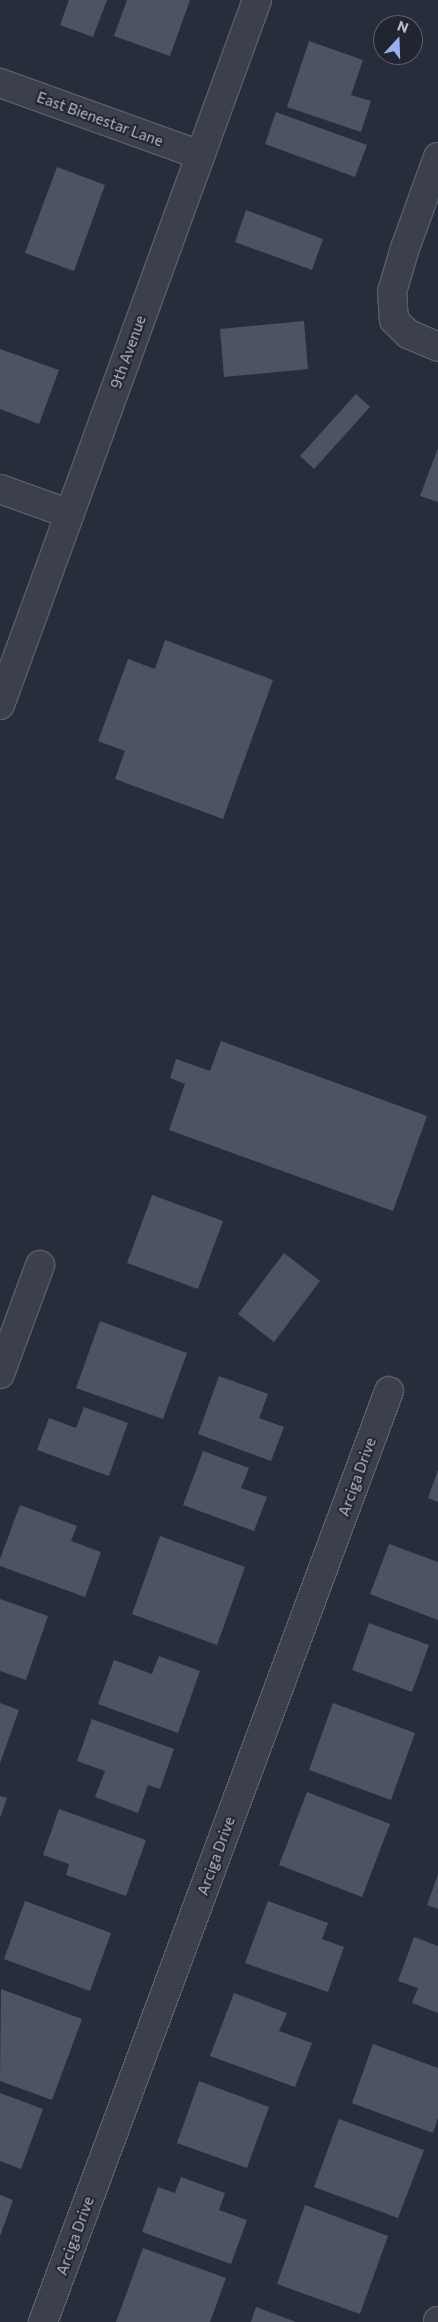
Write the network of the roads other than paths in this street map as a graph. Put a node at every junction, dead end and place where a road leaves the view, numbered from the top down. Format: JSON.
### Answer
{"nodes":[{"id":1,"x":257,"y":0,"type":"edge"},
{"id":2,"x":0,"y":83,"type":"edge"},
{"id":3,"x":200,"y":155,"type":"junction"},
{"id":4,"x":438,"y":157,"type":"edge"},
{"id":5,"x":438,"y":347,"type":"edge"},
{"id":6,"x":0,"y":489,"type":"edge"},
{"id":7,"x":70,"y":514,"type":"junction"},
{"id":8,"x":0,"y":705,"type":"edge"},
{"id":9,"x":40,"y":1265,"type":"dead end"},
{"id":10,"x":0,"y":1374,"type":"edge"},
{"id":11,"x":389,"y":1391,"type":"dead end"},
{"id":12,"x":43,"y":2322,"type":"edge"}],
"edges":[{"from":1,"to":3,"type":"street","name":"9th Avenue"},
{"from":2,"to":3,"type":"street","name":"East Bienestar Lane"},
{"from":3,"to":7,"type":"street","name":"9th Avenue"},
{"from":4,"to":5,"type":"street"},
{"from":6,"to":7,"type":"street"},
{"from":7,"to":8,"type":"street","name":"9th Avenue"},
{"from":9,"to":10,"type":"street"},
{"from":11,"to":12,"type":"street","name":"Arciga Drive"}]}
